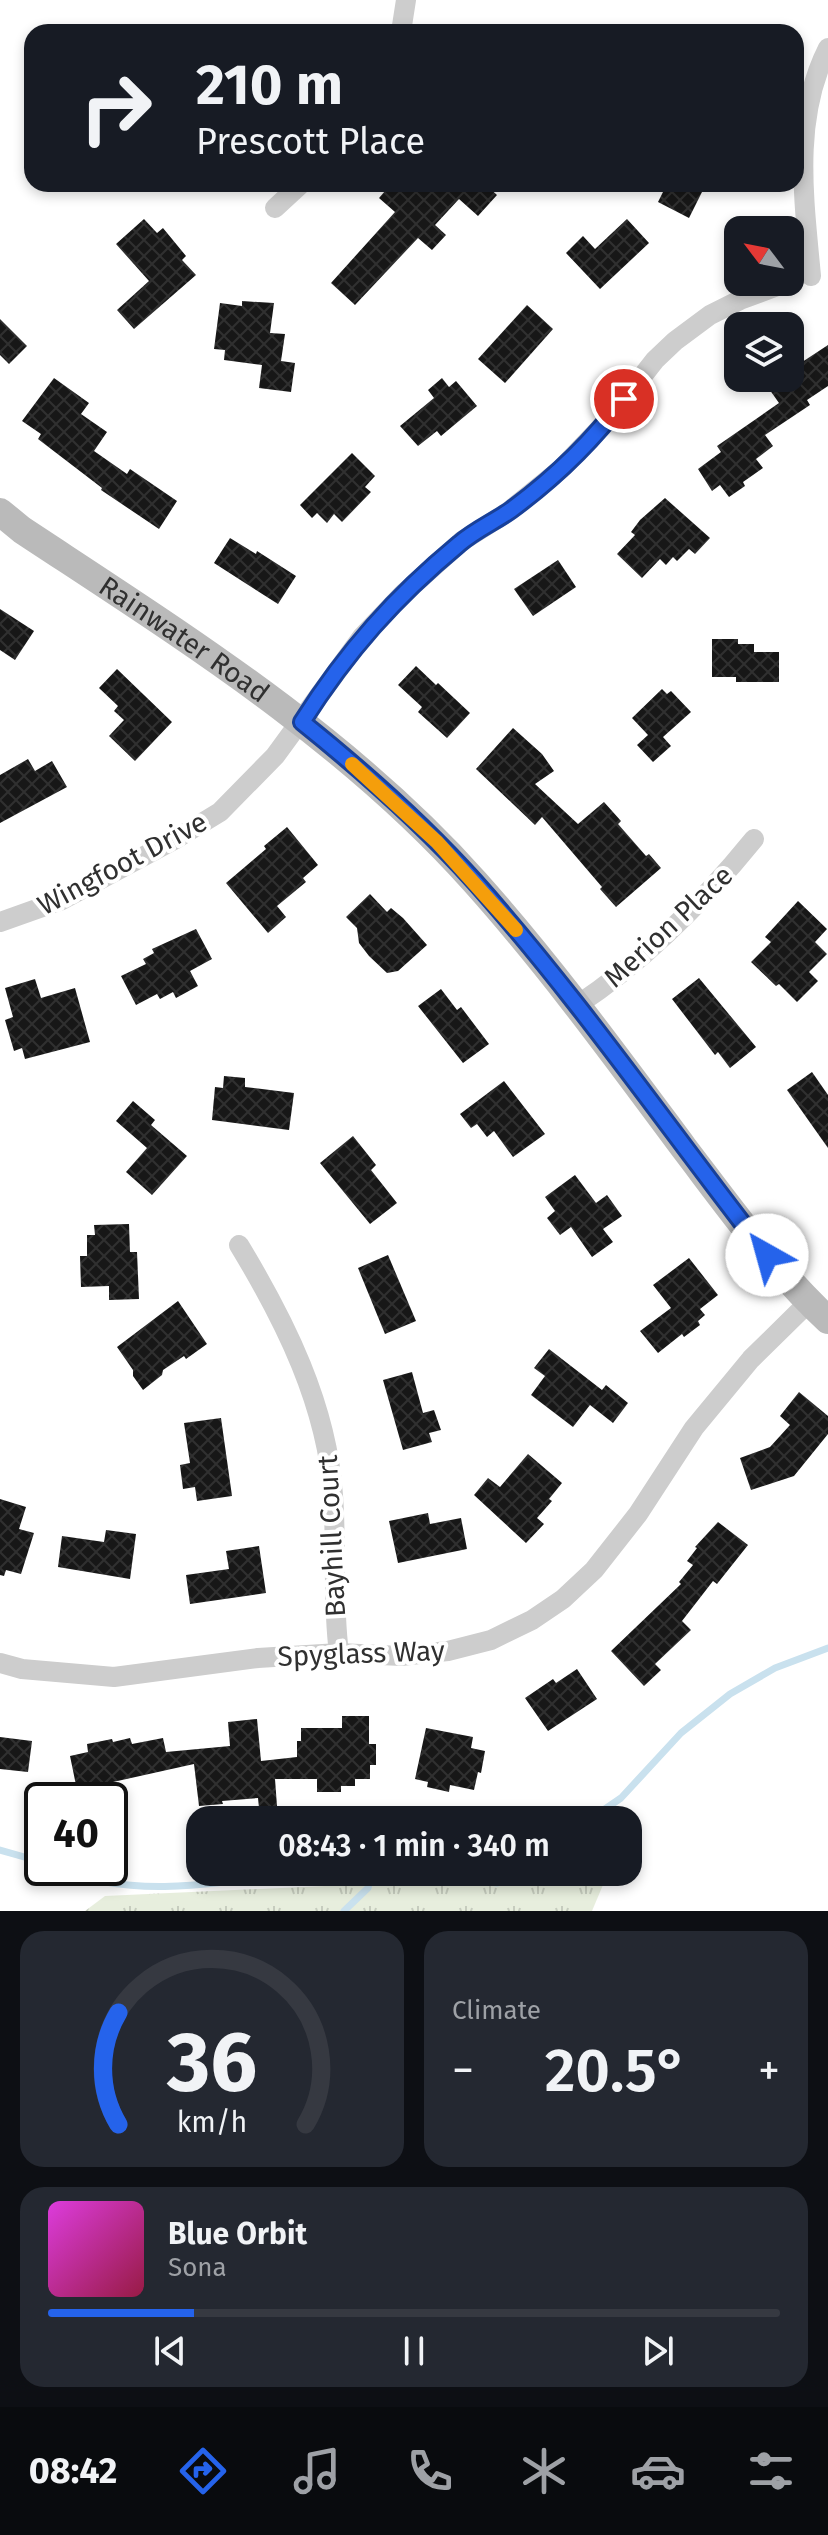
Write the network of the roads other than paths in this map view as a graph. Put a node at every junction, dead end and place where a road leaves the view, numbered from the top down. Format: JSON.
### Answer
{"nodes":[{"id":1,"x":406,"y":0,"type":"edge"},
{"id":2,"x":402,"y":24,"type":"edge"},
{"id":3,"x":828,"y":48,"type":"edge"},
{"id":4,"x":804,"y":147,"type":"edge"},
{"id":5,"x":292,"y":192,"type":"edge"},
{"id":6,"x":803,"y":192,"type":"edge"},
{"id":7,"x":275,"y":208,"type":"dead end"},
{"id":8,"x":819,"y":275,"type":"edge"},
{"id":9,"x":751,"y":296,"type":"edge"},
{"id":10,"x":0,"y":512,"type":"edge"},
{"id":11,"x":302,"y":722,"type":"junction"},
{"id":12,"x":754,"y":839,"type":"dead end"},
{"id":13,"x":0,"y":922,"type":"edge"},
{"id":14,"x":576,"y":1006,"type":"junction"},
{"id":15,"x":239,"y":1245,"type":"dead end"},
{"id":16,"x":819,"y":1310,"type":"edge"},
{"id":17,"x":339,"y":1653,"type":"junction"},
{"id":18,"x":0,"y":1663,"type":"edge"}],
"edges":[{"from":1,"to":2,"type":"street"},
{"from":3,"to":4,"type":"street"},
{"from":5,"to":7,"type":"street"},
{"from":6,"to":8,"type":"street"},
{"from":9,"to":11,"type":"street","name":"Wingfoot Drive"},
{"from":10,"to":11,"type":"street","name":"Rainwater Road"},
{"from":11,"to":13,"type":"street","name":"Wingfoot Drive"},
{"from":11,"to":14,"type":"street","name":"Rainwater Road"},
{"from":12,"to":14,"type":"street","name":"Merion Place"},
{"from":14,"to":16,"type":"street","name":"Rainwater Road"},
{"from":15,"to":17,"type":"street","name":"Bayhill Court"},
{"from":16,"to":17,"type":"street","name":"Spyglass Way"},
{"from":17,"to":18,"type":"street","name":"Spyglass Way"}]}
